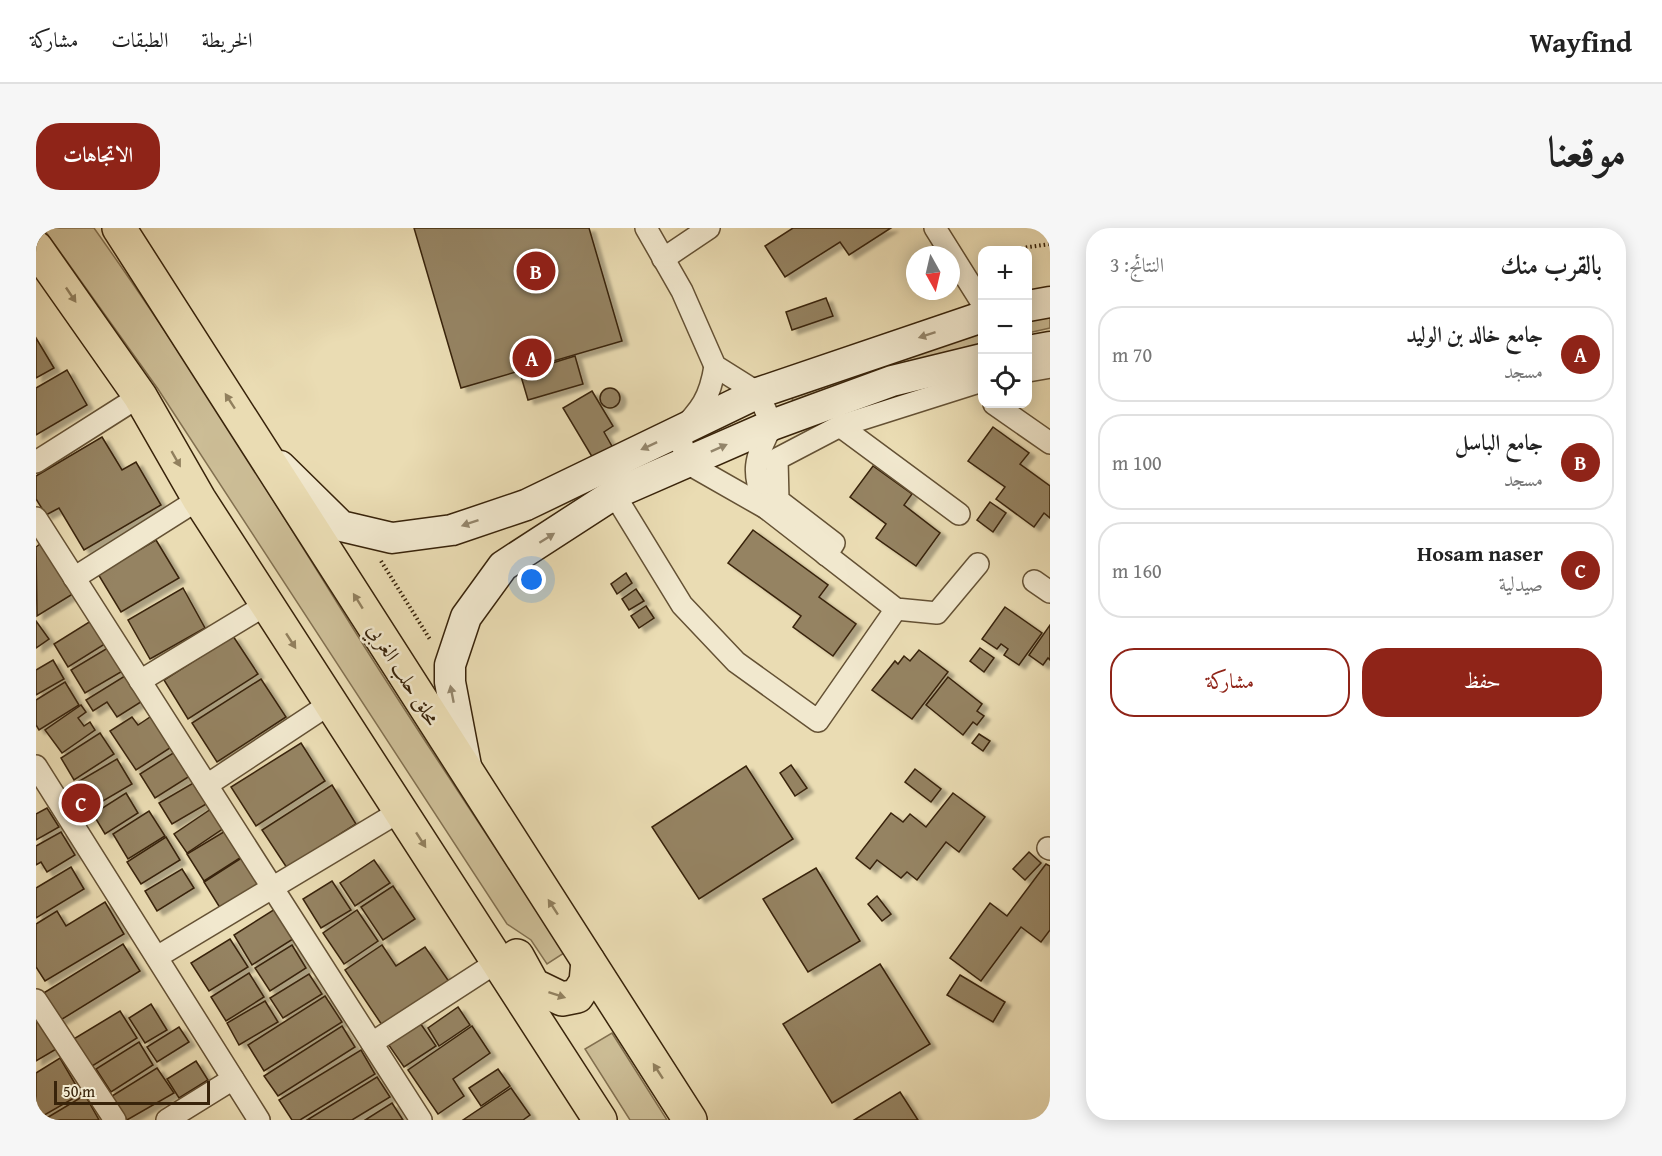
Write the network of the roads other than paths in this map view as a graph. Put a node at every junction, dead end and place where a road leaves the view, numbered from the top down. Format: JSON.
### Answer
{"nodes":[{"id":1,"x":119,"y":228,"type":"edge"},
{"id":2,"x":645,"y":228,"type":"edge"},
{"id":3,"x":709,"y":228,"type":"edge"},
{"id":4,"x":935,"y":228,"type":"edge"},
{"id":5,"x":36,"y":248,"type":"edge"},
{"id":6,"x":663,"y":259,"type":"junction"},
{"id":7,"x":980,"y":300,"type":"edge"},
{"id":8,"x":1050,"y":302,"type":"edge"},
{"id":9,"x":1032,"y":305,"type":"edge"},
{"id":10,"x":978,"y":318,"type":"edge"},
{"id":11,"x":1050,"y":346,"type":"edge"},
{"id":12,"x":1032,"y":350,"type":"edge"},
{"id":13,"x":978,"y":360,"type":"edge"},
{"id":14,"x":716,"y":366,"type":"junction"},
{"id":15,"x":1050,"y":367,"type":"edge"},
{"id":16,"x":1032,"y":370,"type":"edge"},
{"id":17,"x":977,"y":387,"type":"edge"},
{"id":18,"x":758,"y":393,"type":"junction"},
{"id":19,"x":140,"y":396,"type":"junction"},
{"id":20,"x":1000,"y":408,"type":"edge"},
{"id":21,"x":772,"y":425,"type":"junction"},
{"id":22,"x":840,"y":426,"type":"junction"},
{"id":23,"x":679,"y":432,"type":"junction"},
{"id":24,"x":1050,"y":443,"type":"edge"},
{"id":25,"x":258,"y":444,"type":"junction"},
{"id":26,"x":36,"y":462,"type":"edge"},
{"id":27,"x":687,"y":463,"type":"junction"},
{"id":28,"x":614,"y":494,"type":"junction"},
{"id":29,"x":199,"y":500,"type":"junction"},
{"id":30,"x":766,"y":508,"type":"junction"},
{"id":31,"x":959,"y":514,"type":"dead end"},
{"id":32,"x":36,"y":518,"type":"edge"},
{"id":33,"x":826,"y":555,"type":"junction"},
{"id":34,"x":978,"y":564,"type":"dead end"},
{"id":35,"x":75,"y":578,"type":"junction"},
{"id":36,"x":267,"y":604,"type":"junction"},
{"id":37,"x":896,"y":609,"type":"junction"},
{"id":38,"x":140,"y":681,"type":"junction"},
{"id":39,"x":331,"y":703,"type":"junction"},
{"id":40,"x":36,"y":766,"type":"edge"},
{"id":41,"x":467,"y":772,"type":"junction"},
{"id":42,"x":207,"y":786,"type":"junction"},
{"id":43,"x":402,"y":810,"type":"junction"},
{"id":44,"x":273,"y":888,"type":"junction"},
{"id":45,"x":456,"y":899,"type":"junction"},
{"id":46,"x":157,"y":957,"type":"junction"},
{"id":47,"x":588,"y":961,"type":"junction"},
{"id":48,"x":497,"y":962,"type":"junction"},
{"id":49,"x":36,"y":1000,"type":"edge"},
{"id":50,"x":372,"y":1043,"type":"junction"},
{"id":51,"x":233,"y":1079,"type":"junction"},
{"id":52,"x":115,"y":1120,"type":"edge"},
{"id":53,"x":167,"y":1120,"type":"edge"},
{"id":54,"x":259,"y":1120,"type":"edge"},
{"id":55,"x":422,"y":1120,"type":"edge"},
{"id":56,"x":600,"y":1120,"type":"edge"},
{"id":57,"x":690,"y":1120,"type":"edge"}],
"edges":[{"from":25,"to":1,"type":"highway","name":"محلق حلب الغربي","one_way":true},
{"from":2,"to":6,"type":"street"},
{"from":3,"to":6,"type":"street"},
{"from":4,"to":7,"type":"street"},
{"from":5,"to":19,"type":"highway","one_way":true},
{"from":6,"to":14,"type":"street"},
{"from":8,"to":9,"type":"main road"},
{"from":10,"to":18,"type":"main road","one_way":true},
{"from":11,"to":12,"type":"main road"},
{"from":13,"to":21,"type":"main road"},
{"from":14,"to":18,"type":"street"},
{"from":14,"to":23,"type":"street"},
{"from":15,"to":16,"type":"street"},
{"from":17,"to":22,"type":"street"},
{"from":18,"to":21,"type":"street"},
{"from":18,"to":23,"type":"main road"},
{"from":19,"to":26,"type":"street"},
{"from":19,"to":29,"type":"highway","one_way":true},
{"from":20,"to":24,"type":"street"},
{"from":27,"to":21,"type":"main road","one_way":true},
{"from":21,"to":30,"type":"street"},
{"from":22,"to":31,"type":"street"},
{"from":22,"to":33,"type":"street"},
{"from":23,"to":25,"type":"main road","one_way":true},
{"from":23,"to":27,"type":"street"},
{"from":41,"to":25,"type":"highway","name":"محلق حلب الغربي","one_way":true},
{"from":27,"to":28,"type":"main road"},
{"from":27,"to":30,"type":"street"},
{"from":28,"to":37,"type":"street"},
{"from":41,"to":28,"type":"main road","one_way":true},
{"from":29,"to":35,"type":"street"},
{"from":29,"to":36,"type":"highway"},
{"from":30,"to":33,"type":"street"},
{"from":32,"to":35,"type":"street"},
{"from":33,"to":37,"type":"street"},
{"from":34,"to":37,"type":"street"},
{"from":35,"to":38,"type":"street"},
{"from":36,"to":38,"type":"street"},
{"from":36,"to":39,"type":"highway","one_way":true},
{"from":38,"to":42,"type":"street"},
{"from":39,"to":42,"type":"street"},
{"from":39,"to":43,"type":"highway"},
{"from":40,"to":46,"type":"street"},
{"from":47,"to":41,"type":"highway","name":"محلق حلب الغربي","one_way":true},
{"from":42,"to":44,"type":"street"},
{"from":43,"to":44,"type":"street"},
{"from":43,"to":45,"type":"highway","one_way":true},
{"from":44,"to":46,"type":"street"},
{"from":44,"to":50,"type":"street"},
{"from":45,"to":47,"type":"highway","one_way":true},
{"from":45,"to":48,"type":"highway"},
{"from":46,"to":51,"type":"street"},
{"from":57,"to":47,"type":"highway","name":"محلق حلب الغربي","one_way":true},
{"from":48,"to":50,"type":"street"},
{"from":48,"to":56,"type":"highway"},
{"from":49,"to":52,"type":"street"},
{"from":50,"to":55,"type":"street"},
{"from":51,"to":53,"type":"street"},
{"from":51,"to":54,"type":"street"}]}
